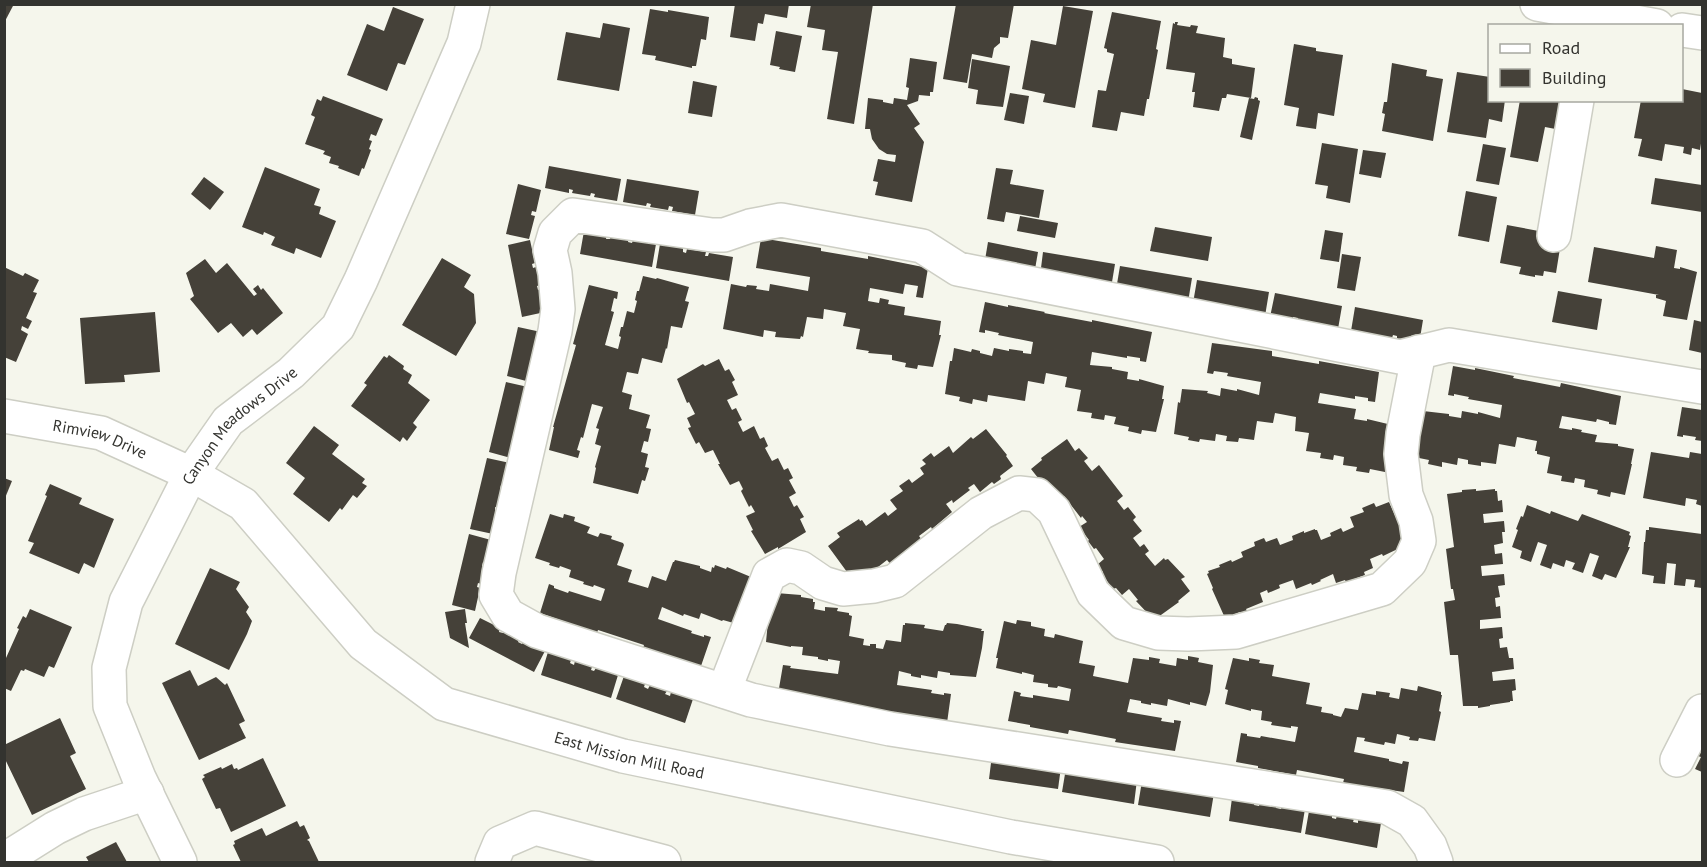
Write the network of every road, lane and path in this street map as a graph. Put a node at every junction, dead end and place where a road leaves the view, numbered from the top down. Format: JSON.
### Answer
{"nodes":[{"id":1,"x":473,"y":4,"type":"edge"},
{"id":2,"x":1537,"y":4,"type":"edge"},
{"id":3,"x":1591,"y":20,"type":"edge"},
{"id":4,"x":1635,"y":24,"type":"edge"},
{"id":5,"x":1683,"y":30,"type":"edge"},
{"id":6,"x":1702,"y":33,"type":"edge"},
{"id":7,"x":1577,"y":102,"type":"edge"},
{"id":8,"x":1554,"y":235,"type":"dead end"},
{"id":9,"x":1419,"y":352,"type":"junction"},
{"id":10,"x":1702,"y":387,"type":"edge"},
{"id":11,"x":4,"y":416,"type":"edge"},
{"id":12,"x":191,"y":474,"type":"junction"},
{"id":13,"x":724,"y":691,"type":"junction"},
{"id":14,"x":1702,"y":711,"type":"edge"},
{"id":15,"x":1677,"y":760,"type":"dead end"},
{"id":16,"x":147,"y":793,"type":"junction"},
{"id":17,"x":1008,"y":850,"type":"edge"},
{"id":18,"x":4,"y":860,"type":"edge"},
{"id":19,"x":180,"y":862,"type":"edge"},
{"id":20,"x":492,"y":862,"type":"edge"},
{"id":21,"x":664,"y":862,"type":"edge"},
{"id":22,"x":1156,"y":862,"type":"edge"},
{"id":23,"x":1436,"y":862,"type":"edge"}],
"edges":[{"from":1,"to":12,"type":"street","name":"Canyon Meadows Drive"},
{"from":2,"to":3,"type":"street"},
{"from":3,"to":4,"type":"street"},
{"from":5,"to":6,"type":"street"},
{"from":7,"to":8,"type":"street"},
{"from":9,"to":10,"type":"street"},
{"from":9,"to":13,"type":"street"},
{"from":9,"to":13,"type":"street"},
{"from":11,"to":12,"type":"street","name":"Rimview Drive"},
{"from":12,"to":16,"type":"street","name":"Canyon Meadows Drive"},
{"from":12,"to":17,"type":"street","name":"East Mission Mill Road"},
{"from":13,"to":23,"type":"street"},
{"from":14,"to":15,"type":"street"},
{"from":16,"to":18,"type":"street"},
{"from":16,"to":19,"type":"street","name":"Canyon Meadows Drive"},
{"from":17,"to":22,"type":"street","name":"East Mission Mill Road"},
{"from":20,"to":21,"type":"street"}]}
